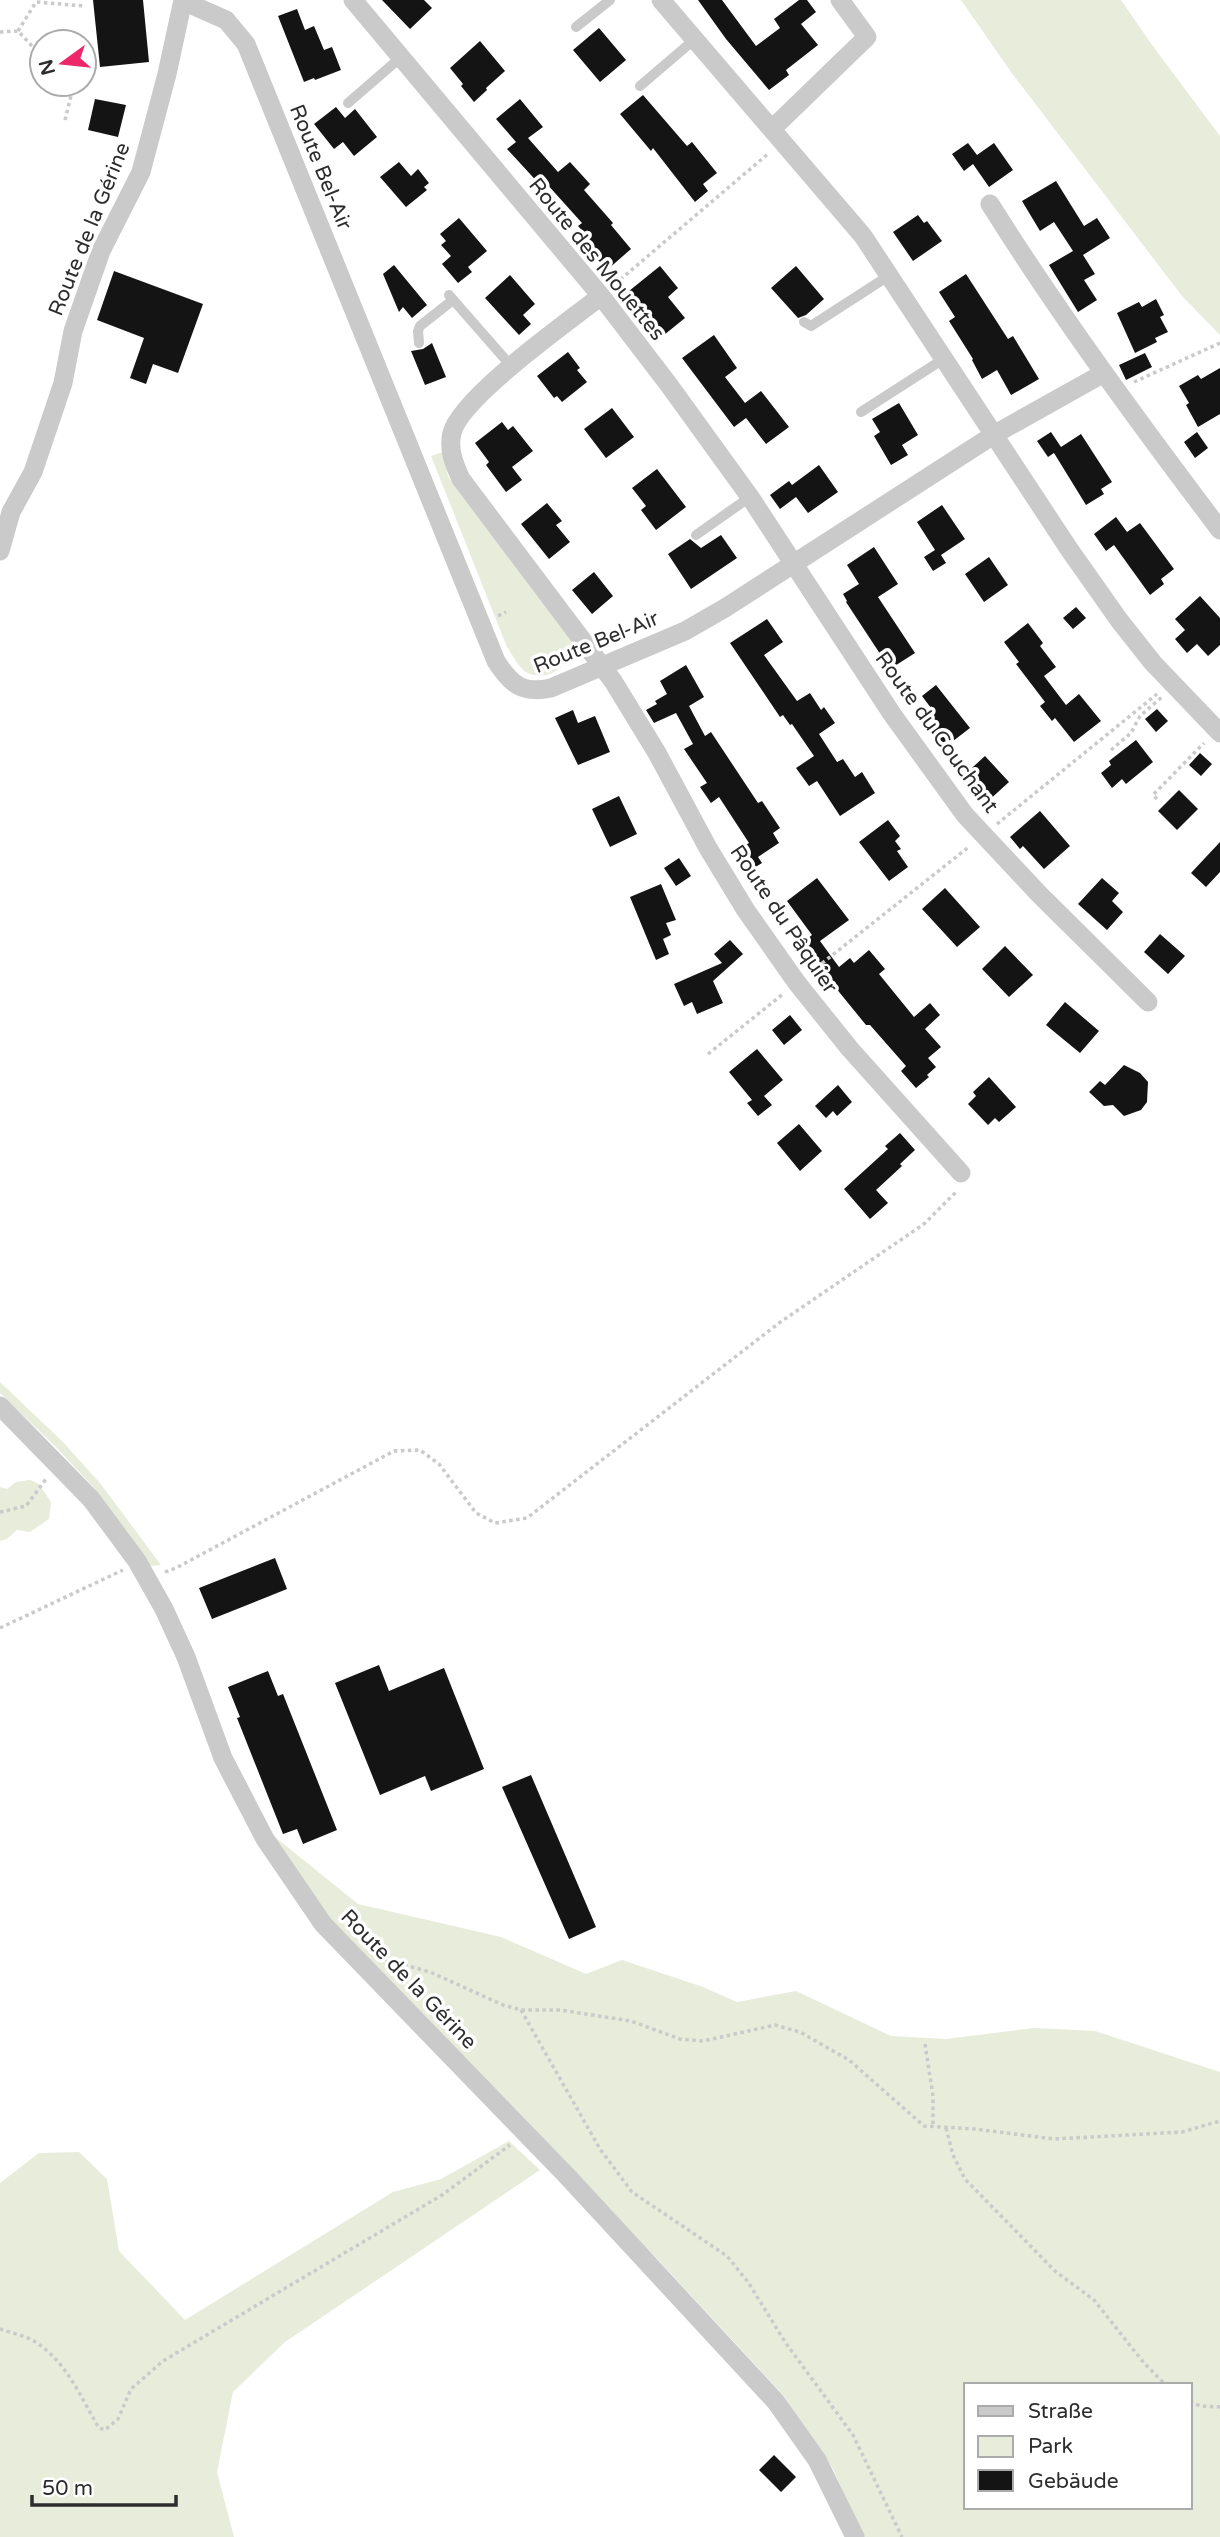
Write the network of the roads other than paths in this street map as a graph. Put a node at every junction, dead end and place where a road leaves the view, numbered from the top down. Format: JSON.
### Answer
{"nodes":[{"id":1,"x":353,"y":0,"type":"edge"},
{"id":2,"x":610,"y":0,"type":"edge"},
{"id":3,"x":662,"y":0,"type":"edge"},
{"id":4,"x":840,"y":0,"type":"edge"},
{"id":5,"x":183,"y":1,"type":"edge"},
{"id":6,"x":576,"y":27,"type":"dead end"},
{"id":7,"x":695,"y":39,"type":"junction"},
{"id":8,"x":400,"y":58,"type":"junction"},
{"id":9,"x":640,"y":86,"type":"dead end"},
{"id":10,"x":348,"y":103,"type":"dead end"},
{"id":11,"x":779,"y":134,"type":"junction"},
{"id":12,"x":990,"y":204,"type":"dead end"},
{"id":13,"x":890,"y":274,"type":"junction"},
{"id":14,"x":601,"y":296,"type":"junction"},
{"id":15,"x":804,"y":322,"type":"dead end"},
{"id":16,"x":419,"y":343,"type":"dead end"},
{"id":17,"x":945,"y":358,"type":"junction"},
{"id":18,"x":512,"y":366,"type":"junction"},
{"id":19,"x":1104,"y":373,"type":"junction"},
{"id":20,"x":860,"y":412,"type":"dead end"},
{"id":21,"x":995,"y":433,"type":"junction"},
{"id":22,"x":750,"y":497,"type":"junction"},
{"id":23,"x":1220,"y":530,"type":"edge"},
{"id":24,"x":3,"y":531,"type":"edge"},
{"id":25,"x":696,"y":535,"type":"dead end"},
{"id":26,"x":0,"y":551,"type":"edge"},
{"id":27,"x":795,"y":565,"type":"junction"},
{"id":28,"x":602,"y":667,"type":"junction"},
{"id":29,"x":1214,"y":735,"type":"edge"},
{"id":30,"x":1148,"y":1002,"type":"dead end"},
{"id":31,"x":961,"y":1173,"type":"road end"},
{"id":32,"x":0,"y":1406,"type":"edge"},
{"id":33,"x":855,"y":2537,"type":"edge"}],
"edges":[{"from":1,"to":8,"type":"street","name":"Route des Mouettes"},
{"from":2,"to":6,"type":"lane"},
{"from":3,"to":7,"type":"street"},
{"from":4,"to":11,"type":"street"},
{"from":5,"to":24,"type":"street","name":"Route de la Gérine"},
{"from":5,"to":28,"type":"street","name":"Route Bel-Air"},
{"from":7,"to":9,"type":"lane"},
{"from":7,"to":11,"type":"street"},
{"from":8,"to":10,"type":"lane"},
{"from":8,"to":14,"type":"street","name":"Route des Mouettes"},
{"from":11,"to":13,"type":"street"},
{"from":12,"to":19,"type":"street"},
{"from":13,"to":15,"type":"lane"},
{"from":13,"to":17,"type":"street"},
{"from":14,"to":18,"type":"street","name":"Route du Pâquier"},
{"from":14,"to":22,"type":"street","name":"Route des Mouettes"},
{"from":16,"to":18,"type":"lane"},
{"from":17,"to":20,"type":"lane"},
{"from":17,"to":21,"type":"street"},
{"from":18,"to":28,"type":"street","name":"Route du Pâquier"},
{"from":19,"to":21,"type":"street","name":"Route Bel-Air"},
{"from":19,"to":23,"type":"street"},
{"from":21,"to":27,"type":"street","name":"Route Bel-Air"},
{"from":21,"to":29,"type":"street"},
{"from":22,"to":25,"type":"lane"},
{"from":22,"to":27,"type":"street","name":"Route des Mouettes"},
{"from":24,"to":26,"type":"street","name":"Route de la Gérine"},
{"from":27,"to":28,"type":"street","name":"Route Bel-Air"},
{"from":27,"to":30,"type":"street","name":"Route du Couchant"},
{"from":28,"to":31,"type":"street","name":"Route du Pâquier"},
{"from":32,"to":33,"type":"street","name":"Route de la Gérine"}]}
